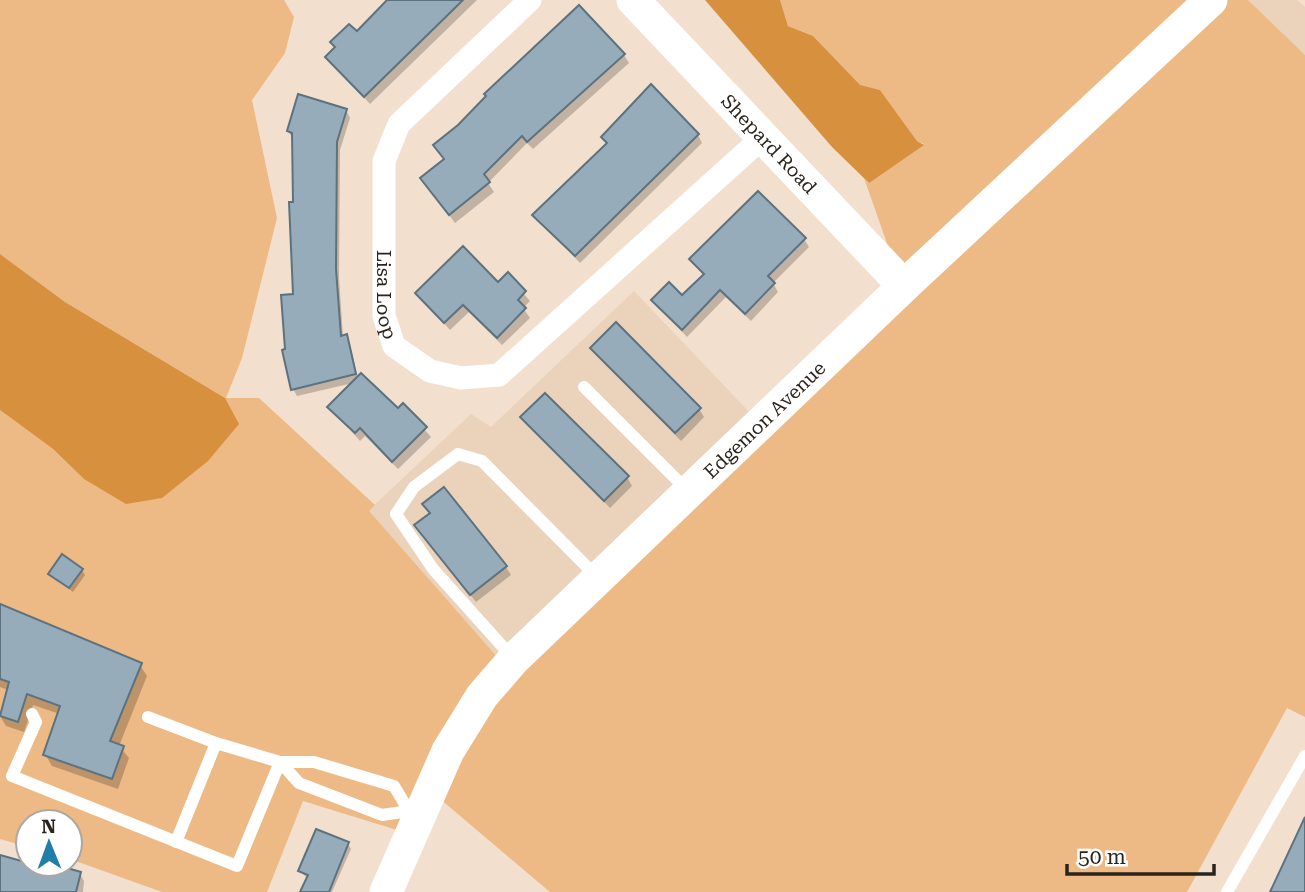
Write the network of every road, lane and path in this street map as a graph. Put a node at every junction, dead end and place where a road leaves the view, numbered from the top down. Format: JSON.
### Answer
{"nodes":[{"id":1,"x":530,"y":0,"type":"edge"},
{"id":2,"x":633,"y":0,"type":"edge"},
{"id":3,"x":1211,"y":0,"type":"edge"},
{"id":4,"x":762,"y":138,"type":"junction"},
{"id":5,"x":904,"y":286,"type":"junction"},
{"id":6,"x":584,"y":387,"type":"dead end"},
{"id":7,"x":688,"y":491,"type":"junction"},
{"id":8,"x":598,"y":578,"type":"junction"},
{"id":9,"x":514,"y":659,"type":"junction"},
{"id":10,"x":32,"y":714,"type":"dead end"},
{"id":11,"x":148,"y":717,"type":"dead end"},
{"id":12,"x":216,"y":743,"type":"junction"},
{"id":13,"x":1305,"y":756,"type":"edge"},
{"id":14,"x":280,"y":762,"type":"junction"},
{"id":15,"x":414,"y":813,"type":"junction"},
{"id":16,"x":176,"y":842,"type":"junction"},
{"id":17,"x":386,"y":892,"type":"edge"},
{"id":18,"x":1227,"y":892,"type":"edge"}],
"edges":[{"from":1,"to":4,"type":"street","name":"Lisa Loop"},
{"from":2,"to":4,"type":"street","name":"Shepard Road"},
{"from":3,"to":5,"type":"street","name":"Edgemon Avenue"},
{"from":4,"to":5,"type":"street","name":"Shepard Road"},
{"from":5,"to":7,"type":"street","name":"Edgemon Avenue"},
{"from":6,"to":7,"type":"lane"},
{"from":7,"to":8,"type":"street","name":"Edgemon Avenue"},
{"from":8,"to":9,"type":"street","name":"Edgemon Avenue"},
{"from":8,"to":9,"type":"lane"},
{"from":9,"to":15,"type":"street","name":"Edgemon Avenue"},
{"from":10,"to":16,"type":"lane"},
{"from":11,"to":12,"type":"lane"},
{"from":12,"to":14,"type":"lane"},
{"from":12,"to":16,"type":"lane"},
{"from":13,"to":18,"type":"lane"},
{"from":14,"to":15,"type":"lane"},
{"from":14,"to":15,"type":"lane"},
{"from":14,"to":16,"type":"lane"},
{"from":15,"to":17,"type":"street","name":"Edgemon Avenue"}]}
